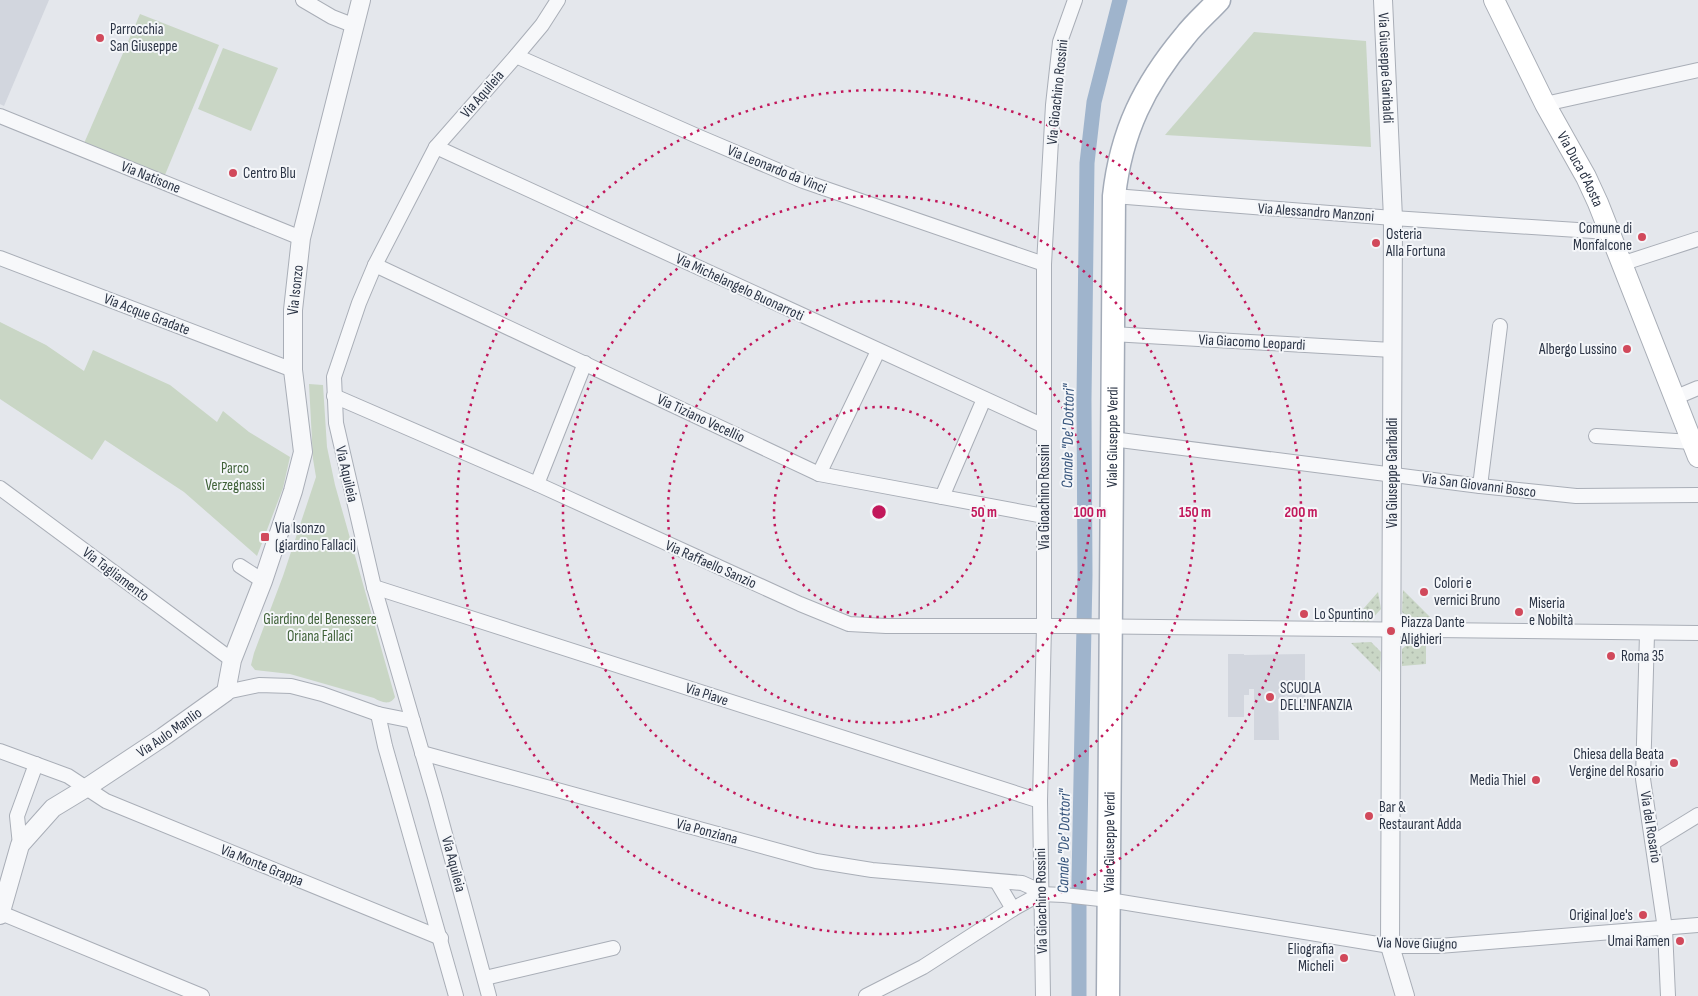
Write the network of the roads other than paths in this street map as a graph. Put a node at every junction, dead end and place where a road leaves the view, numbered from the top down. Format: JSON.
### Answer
{"nodes":[{"id":1,"x":303,"y":0,"type":"edge"},
{"id":2,"x":361,"y":0,"type":"edge"},
{"id":3,"x":558,"y":0,"type":"edge"},
{"id":4,"x":1074,"y":0,"type":"edge"},
{"id":5,"x":1219,"y":0,"type":"edge"},
{"id":6,"x":1384,"y":0,"type":"edge"},
{"id":7,"x":1494,"y":0,"type":"edge"},
{"id":8,"x":355,"y":26,"type":"junction"},
{"id":9,"x":516,"y":56,"type":"junction"},
{"id":10,"x":1698,"y":70,"type":"edge"},
{"id":11,"x":1545,"y":104,"type":"junction"},
{"id":12,"x":0,"y":116,"type":"edge"},
{"id":13,"x":436,"y":147,"type":"junction"},
{"id":14,"x":1114,"y":196,"type":"junction"},
{"id":15,"x":1394,"y":218,"type":"junction"},
{"id":16,"x":1608,"y":232,"type":"junction"},
{"id":17,"x":301,"y":238,"type":"junction"},
{"id":18,"x":1698,"y":239,"type":"edge"},
{"id":19,"x":0,"y":258,"type":"edge"},
{"id":20,"x":1044,"y":264,"type":"junction"},
{"id":21,"x":1621,"y":264,"type":"junction"},
{"id":22,"x":375,"y":265,"type":"junction"},
{"id":23,"x":1500,"y":326,"type":"dead end"},
{"id":24,"x":1112,"y":334,"type":"junction"},
{"id":25,"x":878,"y":350,"type":"junction"},
{"id":26,"x":1392,"y":350,"type":"junction"},
{"id":27,"x":585,"y":364,"type":"junction"},
{"id":28,"x":293,"y":370,"type":"junction"},
{"id":29,"x":1698,"y":388,"type":"edge"},
{"id":30,"x":334,"y":396,"type":"junction"},
{"id":31,"x":1674,"y":398,"type":"junction"},
{"id":32,"x":984,"y":399,"type":"junction"},
{"id":33,"x":1044,"y":426,"type":"junction"},
{"id":34,"x":1596,"y":436,"type":"dead end"},
{"id":35,"x":1112,"y":439,"type":"junction"},
{"id":36,"x":1695,"y":449,"type":"edge"},
{"id":37,"x":819,"y":474,"type":"junction"},
{"id":38,"x":1393,"y":475,"type":"junction"},
{"id":39,"x":537,"y":484,"type":"junction"},
{"id":40,"x":1480,"y":486,"type":"junction"},
{"id":41,"x":0,"y":488,"type":"edge"},
{"id":42,"x":1698,"y":495,"type":"edge"},
{"id":43,"x":942,"y":497,"type":"junction"},
{"id":44,"x":1044,"y":516,"type":"junction"},
{"id":45,"x":240,"y":566,"type":"dead end"},
{"id":46,"x":262,"y":581,"type":"junction"},
{"id":47,"x":374,"y":587,"type":"junction"},
{"id":48,"x":1044,"y":626,"type":"junction"},
{"id":49,"x":1102,"y":627,"type":"junction"},
{"id":50,"x":1391,"y":631,"type":"junction"},
{"id":51,"x":1647,"y":634,"type":"junction"},
{"id":52,"x":1698,"y":634,"type":"edge"},
{"id":53,"x":232,"y":660,"type":"junction"},
{"id":54,"x":226,"y":692,"type":"junction"},
{"id":55,"x":378,"y":714,"type":"junction"},
{"id":56,"x":412,"y":721,"type":"junction"},
{"id":57,"x":0,"y":751,"type":"edge"},
{"id":58,"x":422,"y":754,"type":"junction"},
{"id":59,"x":36,"y":764,"type":"junction"},
{"id":60,"x":86,"y":788,"type":"junction"},
{"id":61,"x":1040,"y":801,"type":"junction"},
{"id":62,"x":1698,"y":815,"type":"edge"},
{"id":63,"x":1654,"y":842,"type":"junction"},
{"id":64,"x":20,"y":845,"type":"junction"},
{"id":65,"x":997,"y":882,"type":"junction"},
{"id":66,"x":1040,"y":894,"type":"junction"},
{"id":67,"x":1099,"y":899,"type":"junction"},
{"id":68,"x":1013,"y":909,"type":"junction"},
{"id":69,"x":0,"y":914,"type":"edge"},
{"id":70,"x":1698,"y":925,"type":"edge"},
{"id":71,"x":1665,"y":929,"type":"junction"},
{"id":72,"x":441,"y":938,"type":"junction"},
{"id":73,"x":1390,"y":946,"type":"junction"},
{"id":74,"x":613,"y":948,"type":"dead end"},
{"id":75,"x":485,"y":978,"type":"junction"},
{"id":76,"x":202,"y":996,"type":"edge"},
{"id":77,"x":456,"y":996,"type":"edge"},
{"id":78,"x":489,"y":996,"type":"edge"},
{"id":79,"x":866,"y":996,"type":"edge"},
{"id":80,"x":1043,"y":996,"type":"edge"},
{"id":81,"x":1108,"y":996,"type":"edge"},
{"id":82,"x":1405,"y":996,"type":"edge"},
{"id":83,"x":1668,"y":996,"type":"edge"}],
"edges":[{"from":1,"to":8,"type":"street"},
{"from":2,"to":8,"type":"street","name":"Via Isonzo"},
{"from":3,"to":9,"type":"street","name":"Via Aquileia"},
{"from":4,"to":20,"type":"street","name":"Via Gioachino Rossini"},
{"from":5,"to":14,"type":"main road","name":"Viale Giuseppe Verdi"},
{"from":6,"to":15,"type":"street","name":"Via Giuseppe Garibaldi"},
{"from":7,"to":11,"type":"main road","name":"Via Duca d'Aosta"},
{"from":8,"to":17,"type":"street","name":"Via Isonzo"},
{"from":9,"to":13,"type":"street","name":"Via Aquileia"},
{"from":9,"to":20,"type":"street","name":"Via Leonardo da Vinci"},
{"from":10,"to":11,"type":"street"},
{"from":11,"to":16,"type":"main road","name":"Via Duca d'Aosta"},
{"from":12,"to":17,"type":"street","name":"Via Natisone"},
{"from":13,"to":22,"type":"street","name":"Via Aquileia"},
{"from":13,"to":25,"type":"street","name":"Via Michelangelo Buonarroti"},
{"from":14,"to":15,"type":"street","name":"Via Alessandro Manzoni"},
{"from":14,"to":24,"type":"main road","name":"Viale Giuseppe Verdi"},
{"from":15,"to":16,"type":"street","name":"Via Alessandro Manzoni"},
{"from":15,"to":26,"type":"street","name":"Via Giuseppe Garibaldi"},
{"from":16,"to":21,"type":"main road","name":"Via Duca d'Aosta"},
{"from":17,"to":28,"type":"street","name":"Via Isonzo"},
{"from":18,"to":21,"type":"street"},
{"from":19,"to":28,"type":"street","name":"Via Acque Gradate"},
{"from":20,"to":33,"type":"street","name":"Via Gioachino Rossini"},
{"from":21,"to":31,"type":"main road","name":"Via Duca d'Aosta"},
{"from":22,"to":27,"type":"street","name":"Via Tiziano Vecellio"},
{"from":22,"to":30,"type":"street","name":"Via Aquileia"},
{"from":23,"to":40,"type":"street"},
{"from":24,"to":26,"type":"street","name":"Via Giacomo Leopardi"},
{"from":24,"to":35,"type":"main road","name":"Viale Giuseppe Verdi"},
{"from":25,"to":32,"type":"street","name":"Via Michelangelo Buonarroti"},
{"from":25,"to":37,"type":"street"},
{"from":26,"to":38,"type":"street","name":"Via Giuseppe Garibaldi"},
{"from":27,"to":37,"type":"street","name":"Via Tiziano Vecellio"},
{"from":27,"to":39,"type":"street"},
{"from":28,"to":46,"type":"street","name":"Via Isonzo"},
{"from":29,"to":31,"type":"street"},
{"from":30,"to":39,"type":"street","name":"Via Raffaello Sanzio"},
{"from":30,"to":47,"type":"street","name":"Via Aquileia"},
{"from":31,"to":36,"type":"main road","name":"Via Duca d'Aosta"},
{"from":32,"to":33,"type":"street","name":"Via Michelangelo Buonarroti"},
{"from":32,"to":43,"type":"street"},
{"from":33,"to":44,"type":"street","name":"Via Gioachino Rossini"},
{"from":34,"to":36,"type":"street"},
{"from":35,"to":38,"type":"street","name":"Via San Giovanni Bosco"},
{"from":35,"to":49,"type":"main road","name":"Viale Giuseppe Verdi"},
{"from":37,"to":43,"type":"street","name":"Via Tiziano Vecellio"},
{"from":38,"to":40,"type":"street","name":"Via San Giovanni Bosco"},
{"from":38,"to":50,"type":"street","name":"Via Giuseppe Garibaldi"},
{"from":39,"to":48,"type":"street","name":"Via Raffaello Sanzio"},
{"from":40,"to":42,"type":"street","name":"Via San Giovanni Bosco"},
{"from":41,"to":53,"type":"street","name":"Via Tagliamento"},
{"from":43,"to":44,"type":"street","name":"Via Tiziano Vecellio"},
{"from":44,"to":48,"type":"street","name":"Via Gioachino Rossini"},
{"from":45,"to":46,"type":"street"},
{"from":46,"to":53,"type":"street","name":"Via Isonzo"},
{"from":47,"to":56,"type":"street","name":"Via Aquileia"},
{"from":47,"to":61,"type":"street","name":"Via Piave"},
{"from":48,"to":49,"type":"street","name":"Via Raffaello Sanzio"},
{"from":48,"to":61,"type":"street","name":"Via Gioachino Rossini"},
{"from":49,"to":50,"type":"street","name":"Via Raffaello Sanzio"},
{"from":49,"to":67,"type":"main road","name":"Viale Giuseppe Verdi"},
{"from":50,"to":51,"type":"street"},
{"from":50,"to":73,"type":"street","name":"Via Giuseppe Garibaldi"},
{"from":51,"to":52,"type":"street"},
{"from":51,"to":63,"type":"street","name":"Via del Rosario"},
{"from":53,"to":54,"type":"street","name":"Via Isonzo"},
{"from":54,"to":55,"type":"street","name":"Via Aulo Manlio"},
{"from":54,"to":60,"type":"street","name":"Via Aulo Manlio"},
{"from":55,"to":56,"type":"street","name":"Via Aulo Manlio"},
{"from":55,"to":72,"type":"street"},
{"from":56,"to":58,"type":"street","name":"Via Aquileia"},
{"from":57,"to":59,"type":"street","name":"Via Monte Grappa"},
{"from":58,"to":65,"type":"street","name":"Via Ponziana"},
{"from":58,"to":75,"type":"street","name":"Via Aquileia"},
{"from":59,"to":60,"type":"street","name":"Via Monte Grappa"},
{"from":59,"to":64,"type":"street"},
{"from":60,"to":64,"type":"street","name":"Via Aulo Manlio"},
{"from":60,"to":72,"type":"street","name":"Via Monte Grappa"},
{"from":61,"to":66,"type":"street","name":"Via Gioachino Rossini"},
{"from":62,"to":63,"type":"street"},
{"from":63,"to":71,"type":"street","name":"Via del Rosario"},
{"from":64,"to":69,"type":"street","name":"Via Aulo Manlio"},
{"from":65,"to":66,"type":"street","name":"Via Ponziana"},
{"from":65,"to":68,"type":"street"},
{"from":66,"to":67,"type":"street","name":"Via Nove Giugno"},
{"from":66,"to":68,"type":"street"},
{"from":66,"to":80,"type":"street","name":"Via Gioachino Rossini"},
{"from":67,"to":73,"type":"street","name":"Via Nove Giugno"},
{"from":67,"to":81,"type":"main road","name":"Viale Giuseppe Verdi"},
{"from":68,"to":79,"type":"street"},
{"from":69,"to":76,"type":"street"},
{"from":70,"to":71,"type":"street","name":"Via Nove Giugno"},
{"from":71,"to":73,"type":"street","name":"Via Nove Giugno"},
{"from":71,"to":83,"type":"street","name":"Via del Rosario"},
{"from":72,"to":77,"type":"street"},
{"from":73,"to":82,"type":"street","name":"Via Giuseppe Garibaldi"},
{"from":74,"to":75,"type":"street"},
{"from":75,"to":78,"type":"street","name":"Via Aquileia"}]}
